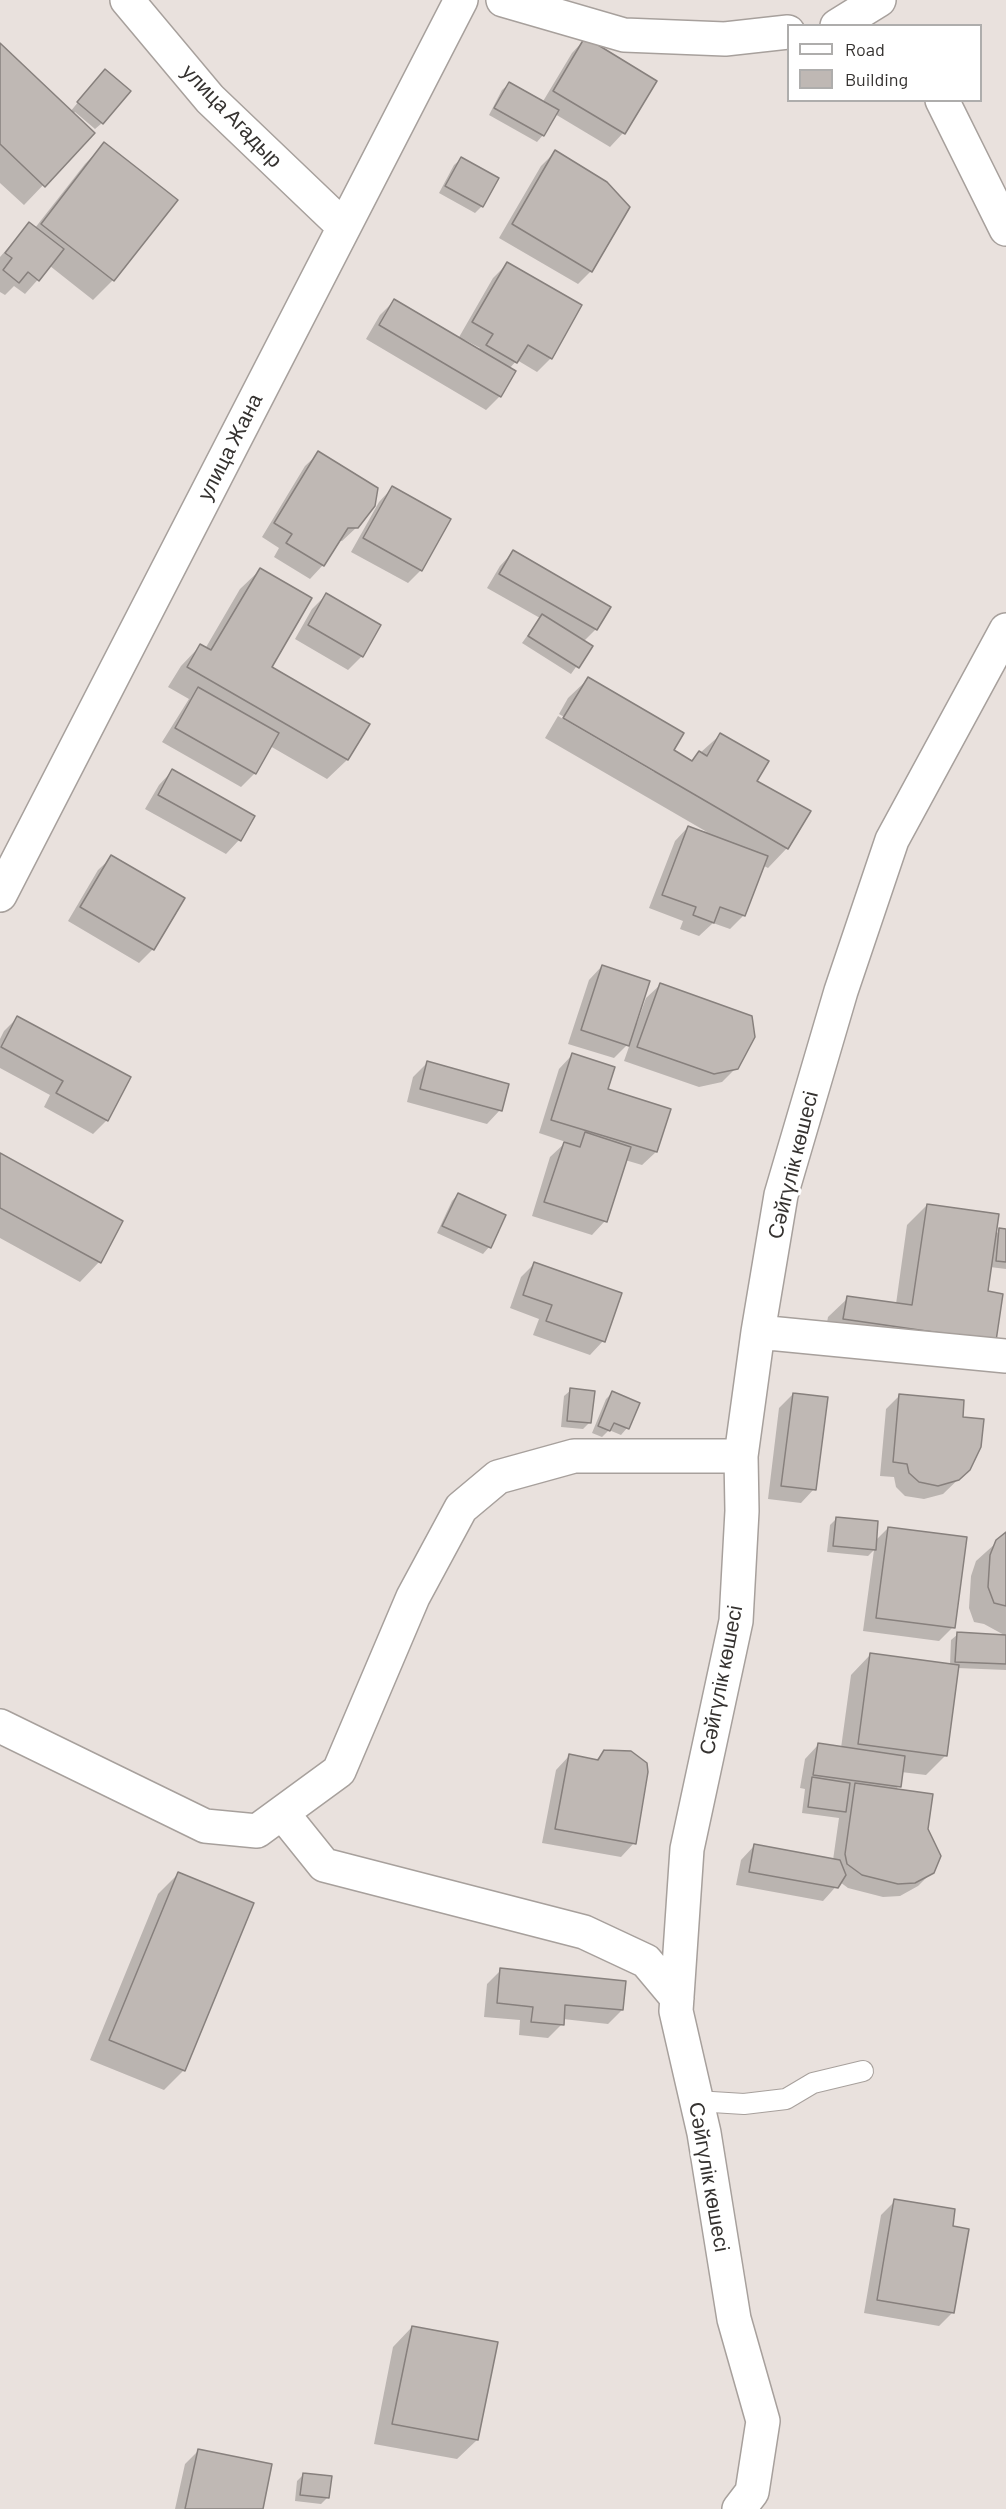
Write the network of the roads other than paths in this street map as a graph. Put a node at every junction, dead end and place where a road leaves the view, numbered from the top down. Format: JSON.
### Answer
{"nodes":[{"id":1,"x":127,"y":0,"type":"edge"},
{"id":2,"x":461,"y":0,"type":"edge"},
{"id":3,"x":503,"y":0,"type":"edge"},
{"id":4,"x":879,"y":0,"type":"edge"},
{"id":5,"x":840,"y":24,"type":"edge"},
{"id":6,"x":787,"y":32,"type":"edge"},
{"id":7,"x":943,"y":102,"type":"edge"},
{"id":8,"x":344,"y":227,"type":"junction"},
{"id":9,"x":1006,"y":229,"type":"edge"},
{"id":10,"x":1006,"y":630,"type":"edge"},
{"id":11,"x":0,"y":895,"type":"edge"},
{"id":12,"x":758,"y":1332,"type":"junction"},
{"id":13,"x":1006,"y":1356,"type":"edge"},
{"id":14,"x":741,"y":1456,"type":"junction"},
{"id":15,"x":0,"y":1725,"type":"edge"},
{"id":16,"x":283,"y":1814,"type":"junction"},
{"id":17,"x":677,"y":1998,"type":"junction"},
{"id":18,"x":863,"y":2071,"type":"dead end"},
{"id":19,"x":696,"y":2101,"type":"junction"},
{"id":20,"x":745,"y":2500,"type":"edge"}],
"edges":[{"from":1,"to":8,"type":"street","name":"улица Агадыр"},
{"from":2,"to":8,"type":"street","name":"улица Жана"},
{"from":3,"to":6,"type":"street"},
{"from":4,"to":5,"type":"street"},
{"from":7,"to":9,"type":"street"},
{"from":8,"to":11,"type":"street","name":"улица Жана"},
{"from":10,"to":12,"type":"street","name":"Сәйгүлік көшесі"},
{"from":12,"to":13,"type":"street"},
{"from":12,"to":14,"type":"street","name":"Сәйгүлік көшесі"},
{"from":14,"to":16,"type":"street"},
{"from":14,"to":17,"type":"street","name":"Сәйгүлік көшесі"},
{"from":15,"to":16,"type":"street"},
{"from":16,"to":17,"type":"street"},
{"from":17,"to":19,"type":"street","name":"Сәйгүлік көшесі"},
{"from":18,"to":19,"type":"lane"},
{"from":19,"to":20,"type":"street","name":"Сәйгүлік көшесі"}]}
